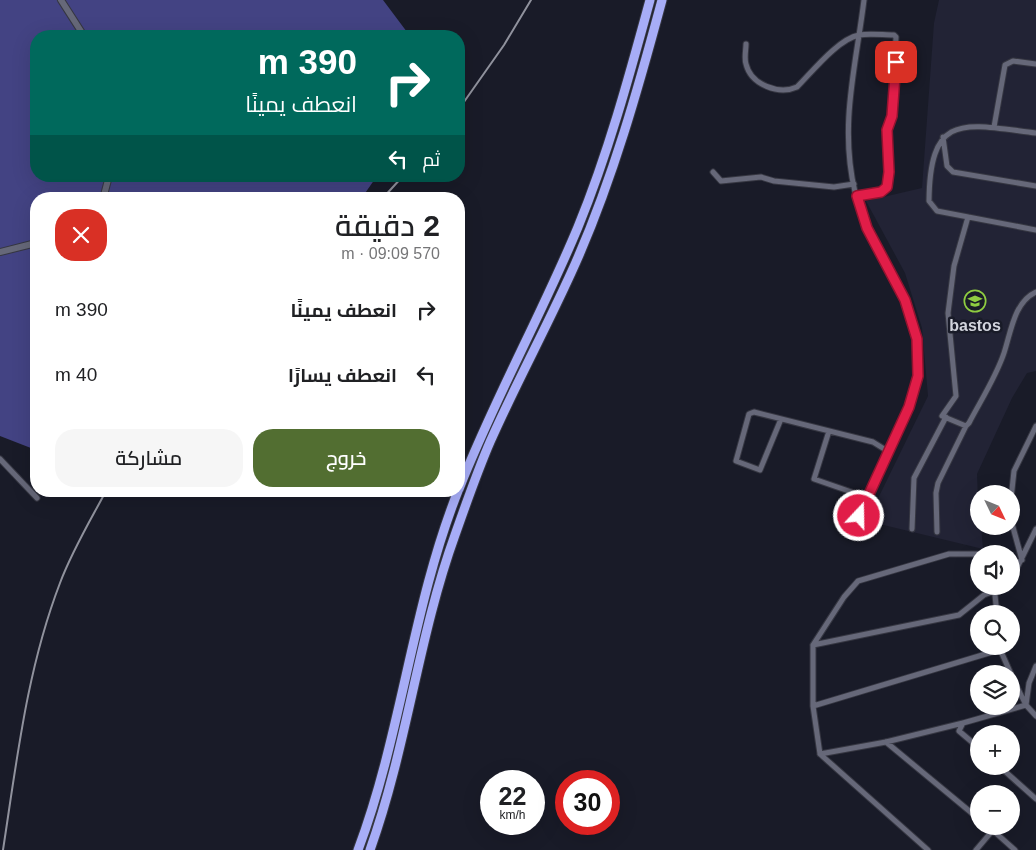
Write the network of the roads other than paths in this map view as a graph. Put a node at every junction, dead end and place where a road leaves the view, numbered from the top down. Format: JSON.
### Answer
{"nodes":[{"id":1,"x":61,"y":0,"type":"edge"},
{"id":2,"x":650,"y":0,"type":"edge"},
{"id":3,"x":662,"y":0,"type":"edge"},
{"id":4,"x":864,"y":0,"type":"edge"},
{"id":5,"x":80,"y":30,"type":"edge"},
{"id":6,"x":860,"y":35,"type":"junction"},
{"id":7,"x":746,"y":44,"type":"dead end"},
{"id":8,"x":1036,"y":64,"type":"edge"},
{"id":9,"x":994,"y":127,"type":"junction"},
{"id":10,"x":1036,"y":133,"type":"edge"},
{"id":11,"x":943,"y":137,"type":"junction"},
{"id":12,"x":713,"y":172,"type":"dead end"},
{"id":13,"x":854,"y":184,"type":"junction"},
{"id":14,"x":1036,"y":186,"type":"edge"},
{"id":15,"x":857,"y":196,"type":"junction"},
{"id":16,"x":968,"y":218,"type":"junction"},
{"id":17,"x":1036,"y":230,"type":"edge"},
{"id":18,"x":30,"y":244,"type":"edge"},
{"id":19,"x":0,"y":252,"type":"edge"},
{"id":20,"x":1036,"y":292,"type":"edge"},
{"id":21,"x":946,"y":417,"type":"junction"},
{"id":22,"x":781,"y":419,"type":"junction"},
{"id":23,"x":966,"y":426,"type":"junction"},
{"id":24,"x":1036,"y":426,"type":"edge"},
{"id":25,"x":829,"y":431,"type":"junction"},
{"id":26,"x":889,"y":452,"type":"junction"},
{"id":27,"x":0,"y":458,"type":"edge"},
{"id":28,"x":465,"y":474,"type":"edge"},
{"id":29,"x":1012,"y":485,"type":"edge"},
{"id":30,"x":30,"y":490,"type":"edge"},
{"id":31,"x":455,"y":497,"type":"edge"},
{"id":32,"x":866,"y":497,"type":"junction"},
{"id":33,"x":859,"y":516,"type":"dead end"},
{"id":34,"x":912,"y":529,"type":"dead end"},
{"id":35,"x":1036,"y":529,"type":"edge"},
{"id":36,"x":937,"y":532,"type":"dead end"},
{"id":37,"x":1015,"y":535,"type":"edge"},
{"id":38,"x":970,"y":554,"type":"edge"},
{"id":39,"x":1022,"y":560,"type":"junction"},
{"id":40,"x":1020,"y":564,"type":"edge"},
{"id":41,"x":984,"y":595,"type":"edge"},
{"id":42,"x":813,"y":645,"type":"junction"},
{"id":43,"x":977,"y":655,"type":"edge"},
{"id":44,"x":1036,"y":666,"type":"edge"},
{"id":45,"x":1020,"y":693,"type":"edge"},
{"id":46,"x":1026,"y":705,"type":"junction"},
{"id":47,"x":814,"y":706,"type":"junction"},
{"id":48,"x":1036,"y":716,"type":"edge"},
{"id":49,"x":963,"y":723,"type":"junction"},
{"id":50,"x":970,"y":740,"type":"edge"},
{"id":51,"x":886,"y":742,"type":"junction"},
{"id":52,"x":820,"y":754,"type":"junction"},
{"id":53,"x":1009,"y":775,"type":"edge"},
{"id":54,"x":1036,"y":799,"type":"edge"},
{"id":55,"x":970,"y":812,"type":"edge"},
{"id":56,"x":989,"y":835,"type":"edge"},
{"id":57,"x":998,"y":835,"type":"edge"},
{"id":58,"x":358,"y":850,"type":"edge"},
{"id":59,"x":370,"y":850,"type":"edge"},
{"id":60,"x":928,"y":850,"type":"edge"},
{"id":61,"x":976,"y":850,"type":"edge"},
{"id":62,"x":1015,"y":850,"type":"edge"}],
"edges":[{"from":1,"to":5,"type":"street"},
{"from":2,"to":28,"type":"highway"},
{"from":3,"to":59,"type":"highway"},
{"from":4,"to":6,"type":"street"},
{"from":6,"to":7,"type":"street"},
{"from":6,"to":13,"type":"street"},
{"from":6,"to":15,"type":"street"},
{"from":8,"to":9,"type":"street"},
{"from":9,"to":10,"type":"street"},
{"from":9,"to":11,"type":"street"},
{"from":11,"to":14,"type":"street"},
{"from":11,"to":16,"type":"street"},
{"from":12,"to":13,"type":"street"},
{"from":13,"to":15,"type":"street"},
{"from":15,"to":26,"type":"street"},
{"from":16,"to":17,"type":"street"},
{"from":16,"to":21,"type":"street"},
{"from":18,"to":19,"type":"street"},
{"from":20,"to":23,"type":"street"},
{"from":21,"to":23,"type":"street"},
{"from":21,"to":34,"type":"street"},
{"from":22,"to":22,"type":"street"},
{"from":22,"to":25,"type":"street"},
{"from":23,"to":36,"type":"street"},
{"from":24,"to":29,"type":"street"},
{"from":25,"to":26,"type":"street"},
{"from":25,"to":32,"type":"street"},
{"from":26,"to":32,"type":"street"},
{"from":27,"to":30,"type":"street"},
{"from":31,"to":58,"type":"highway"},
{"from":32,"to":33,"type":"street"},
{"from":35,"to":39,"type":"street"},
{"from":37,"to":39,"type":"street"},
{"from":38,"to":42,"type":"street"},
{"from":39,"to":40,"type":"street"},
{"from":41,"to":42,"type":"street"},
{"from":42,"to":47,"type":"street"},
{"from":43,"to":47,"type":"street"},
{"from":44,"to":46,"type":"street"},
{"from":45,"to":46,"type":"street"},
{"from":46,"to":48,"type":"street"},
{"from":46,"to":49,"type":"street"},
{"from":47,"to":52,"type":"street"},
{"from":49,"to":50,"type":"street"},
{"from":49,"to":51,"type":"street"},
{"from":51,"to":52,"type":"street"},
{"from":51,"to":55,"type":"street"},
{"from":52,"to":60,"type":"street"},
{"from":53,"to":54,"type":"street"},
{"from":56,"to":61,"type":"street"},
{"from":57,"to":62,"type":"street"}]}
